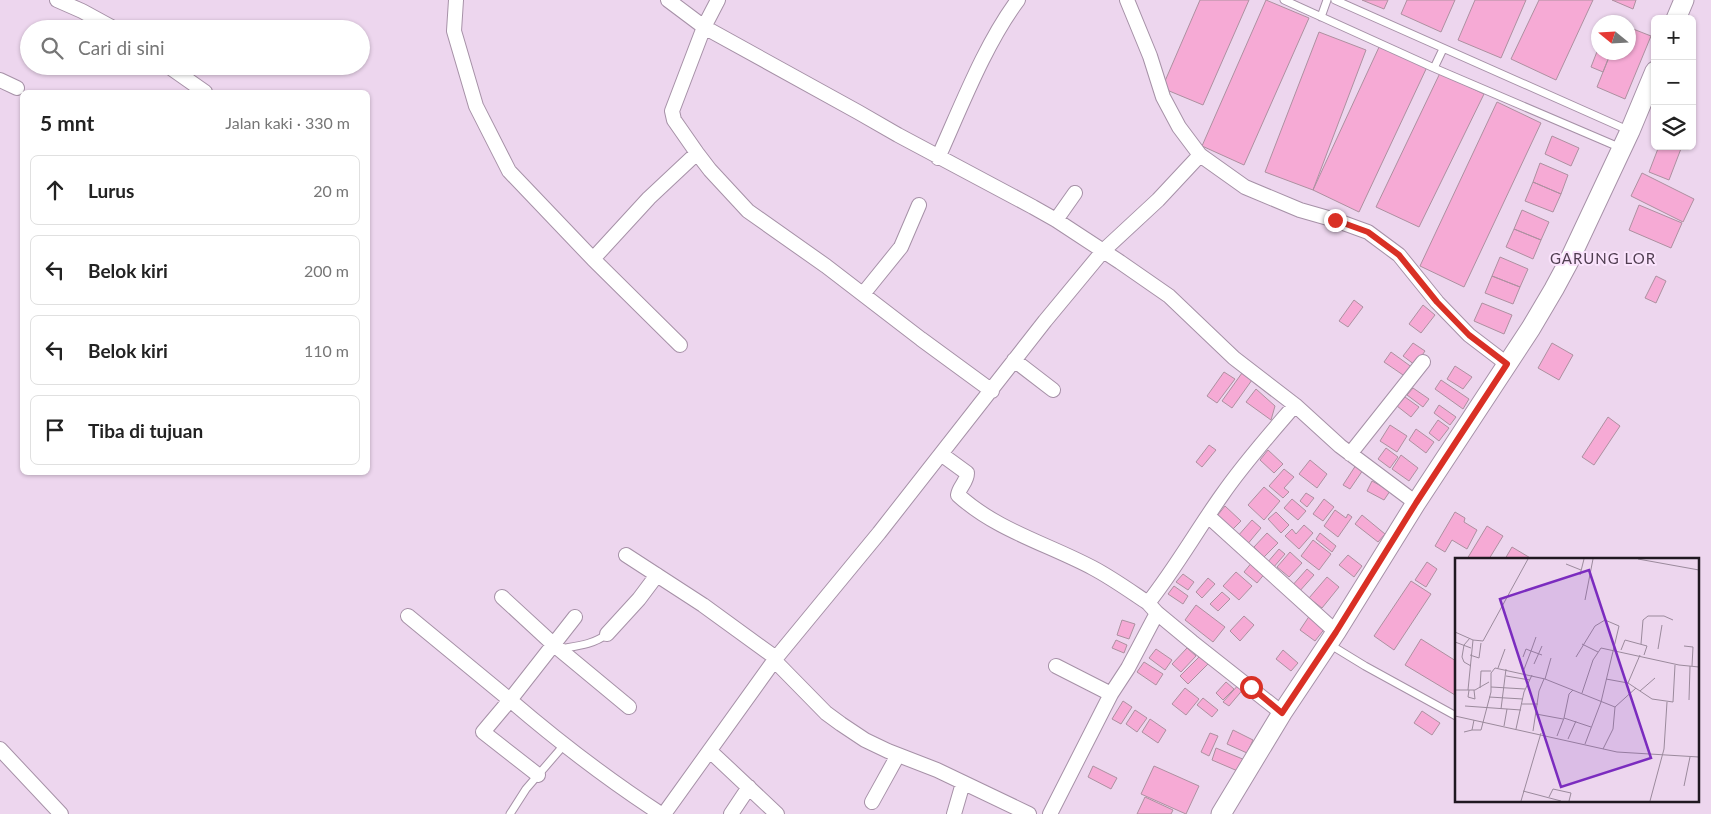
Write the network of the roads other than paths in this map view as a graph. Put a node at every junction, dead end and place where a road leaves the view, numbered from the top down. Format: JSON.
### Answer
{"nodes":[{"id":1,"x":456,"y":0,"type":"edge"},
{"id":2,"x":668,"y":0,"type":"edge"},
{"id":3,"x":718,"y":0,"type":"edge"},
{"id":4,"x":1018,"y":0,"type":"edge"},
{"id":5,"x":1127,"y":0,"type":"edge"},
{"id":6,"x":1284,"y":0,"type":"edge"},
{"id":7,"x":1327,"y":0,"type":"edge"},
{"id":8,"x":1335,"y":0,"type":"edge"},
{"id":9,"x":1684,"y":0,"type":"edge"},
{"id":10,"x":61,"y":1,"type":"edge"},
{"id":11,"x":1678,"y":15,"type":"edge"},
{"id":12,"x":1321,"y":17,"type":"junction"},
{"id":13,"x":98,"y":20,"type":"edge"},
{"id":14,"x":704,"y":27,"type":"junction"},
{"id":15,"x":1444,"y":49,"type":"junction"},
{"id":16,"x":1434,"y":68,"type":"junction"},
{"id":17,"x":181,"y":75,"type":"edge"},
{"id":18,"x":0,"y":80,"type":"edge"},
{"id":19,"x":1651,"y":81,"type":"edge"},
{"id":20,"x":17,"y":88,"type":"dead end"},
{"id":21,"x":202,"y":90,"type":"edge"},
{"id":22,"x":1630,"y":131,"type":"junction"},
{"id":23,"x":1622,"y":148,"type":"junction"},
{"id":24,"x":697,"y":153,"type":"junction"},
{"id":25,"x":1200,"y":155,"type":"junction"},
{"id":26,"x":938,"y":158,"type":"junction"},
{"id":27,"x":1074,"y":193,"type":"dead end"},
{"id":28,"x":919,"y":205,"type":"dead end"},
{"id":29,"x":1056,"y":220,"type":"junction"},
{"id":30,"x":1103,"y":251,"type":"junction"},
{"id":31,"x":593,"y":259,"type":"junction"},
{"id":32,"x":863,"y":294,"type":"junction"},
{"id":33,"x":680,"y":345,"type":"dead end"},
{"id":34,"x":1014,"y":360,"type":"junction"},
{"id":35,"x":1423,"y":362,"type":"dead end"},
{"id":36,"x":1507,"y":364,"type":"junction"},
{"id":37,"x":1053,"y":390,"type":"dead end"},
{"id":38,"x":992,"y":391,"type":"junction"},
{"id":39,"x":1295,"y":405,"type":"junction"},
{"id":40,"x":941,"y":454,"type":"junction"},
{"id":41,"x":1350,"y":454,"type":"junction"},
{"id":42,"x":1416,"y":503,"type":"junction"},
{"id":43,"x":1208,"y":516,"type":"junction"},
{"id":44,"x":626,"y":555,"type":"dead end"},
{"id":45,"x":658,"y":575,"type":"junction"},
{"id":46,"x":502,"y":597,"type":"dead end"},
{"id":47,"x":1153,"y":608,"type":"junction"},
{"id":48,"x":408,"y":616,"type":"dead end"},
{"id":49,"x":575,"y":617,"type":"dead end"},
{"id":50,"x":607,"y":634,"type":"joint"},
{"id":51,"x":1332,"y":638,"type":"junction"},
{"id":52,"x":556,"y":646,"type":"junction"},
{"id":53,"x":775,"y":659,"type":"junction"},
{"id":54,"x":1056,"y":666,"type":"dead end"},
{"id":55,"x":1111,"y":694,"type":"junction"},
{"id":56,"x":510,"y":700,"type":"junction"},
{"id":57,"x":629,"y":707,"type":"dead end"},
{"id":58,"x":1282,"y":713,"type":"junction"},
{"id":59,"x":1455,"y":715,"type":"edge"},
{"id":60,"x":564,"y":746,"type":"junction"},
{"id":61,"x":0,"y":749,"type":"edge"},
{"id":62,"x":710,"y":751,"type":"junction"},
{"id":63,"x":898,"y":755,"type":"junction"},
{"id":64,"x":538,"y":775,"type":"junction"},
{"id":65,"x":963,"y":783,"type":"junction"},
{"id":66,"x":749,"y":787,"type":"junction"},
{"id":67,"x":872,"y":802,"type":"dead end"},
{"id":68,"x":61,"y":814,"type":"edge"},
{"id":69,"x":510,"y":814,"type":"edge"},
{"id":70,"x":663,"y":814,"type":"edge"},
{"id":71,"x":731,"y":814,"type":"edge"},
{"id":72,"x":777,"y":814,"type":"edge"},
{"id":73,"x":954,"y":814,"type":"edge"},
{"id":74,"x":1029,"y":814,"type":"edge"},
{"id":75,"x":1050,"y":814,"type":"edge"},
{"id":76,"x":1221,"y":814,"type":"edge"}],
"edges":[{"from":1,"to":31,"type":"street"},
{"from":2,"to":14,"type":"street"},
{"from":3,"to":14,"type":"street"},
{"from":4,"to":26,"type":"street"},
{"from":5,"to":25,"type":"street"},
{"from":6,"to":12,"type":"lane"},
{"from":7,"to":12,"type":"lane"},
{"from":8,"to":15,"type":"lane"},
{"from":9,"to":11,"type":"main road"},
{"from":10,"to":13,"type":"street"},
{"from":12,"to":16,"type":"lane"},
{"from":14,"to":24,"type":"street"},
{"from":14,"to":26,"type":"street"},
{"from":15,"to":16,"type":"lane"},
{"from":15,"to":22,"type":"lane"},
{"from":16,"to":23,"type":"lane"},
{"from":17,"to":21,"type":"street"},
{"from":18,"to":20,"type":"street"},
{"from":19,"to":22,"type":"main road"},
{"from":22,"to":23,"type":"main road"},
{"from":23,"to":36,"type":"main road"},
{"from":24,"to":31,"type":"street"},
{"from":24,"to":32,"type":"street"},
{"from":25,"to":30,"type":"street"},
{"from":25,"to":36,"type":"street"},
{"from":26,"to":29,"type":"street"},
{"from":27,"to":29,"type":"street"},
{"from":28,"to":32,"type":"street"},
{"from":29,"to":30,"type":"street"},
{"from":30,"to":34,"type":"street"},
{"from":30,"to":39,"type":"street"},
{"from":31,"to":33,"type":"street"},
{"from":32,"to":38,"type":"street"},
{"from":34,"to":37,"type":"street"},
{"from":34,"to":38,"type":"street"},
{"from":35,"to":41,"type":"street"},
{"from":36,"to":42,"type":"main road"},
{"from":38,"to":40,"type":"street"},
{"from":39,"to":41,"type":"street"},
{"from":39,"to":43,"type":"street"},
{"from":40,"to":47,"type":"street"},
{"from":40,"to":53,"type":"street"},
{"from":41,"to":42,"type":"street"},
{"from":42,"to":51,"type":"main road"},
{"from":43,"to":47,"type":"street"},
{"from":43,"to":51,"type":"street"},
{"from":44,"to":45,"type":"street"},
{"from":45,"to":50,"type":"street"},
{"from":45,"to":53,"type":"street"},
{"from":46,"to":52,"type":"street"},
{"from":47,"to":55,"type":"street"},
{"from":47,"to":58,"type":"street"},
{"from":48,"to":56,"type":"street"},
{"from":49,"to":52,"type":"street"},
{"from":50,"to":52,"type":"lane"},
{"from":51,"to":58,"type":"main road"},
{"from":51,"to":59,"type":"lane"},
{"from":52,"to":56,"type":"street"},
{"from":52,"to":57,"type":"street"},
{"from":53,"to":62,"type":"street"},
{"from":53,"to":63,"type":"street"},
{"from":54,"to":55,"type":"street"},
{"from":55,"to":75,"type":"street"},
{"from":56,"to":60,"type":"street"},
{"from":56,"to":64,"type":"street"},
{"from":58,"to":76,"type":"main road"},
{"from":60,"to":64,"type":"lane"},
{"from":60,"to":70,"type":"street"},
{"from":61,"to":68,"type":"street"},
{"from":62,"to":66,"type":"street"},
{"from":62,"to":70,"type":"street"},
{"from":63,"to":65,"type":"street"},
{"from":63,"to":67,"type":"street"},
{"from":64,"to":69,"type":"lane"},
{"from":65,"to":73,"type":"street"},
{"from":65,"to":74,"type":"street"},
{"from":66,"to":71,"type":"street"},
{"from":66,"to":72,"type":"street"}]}
